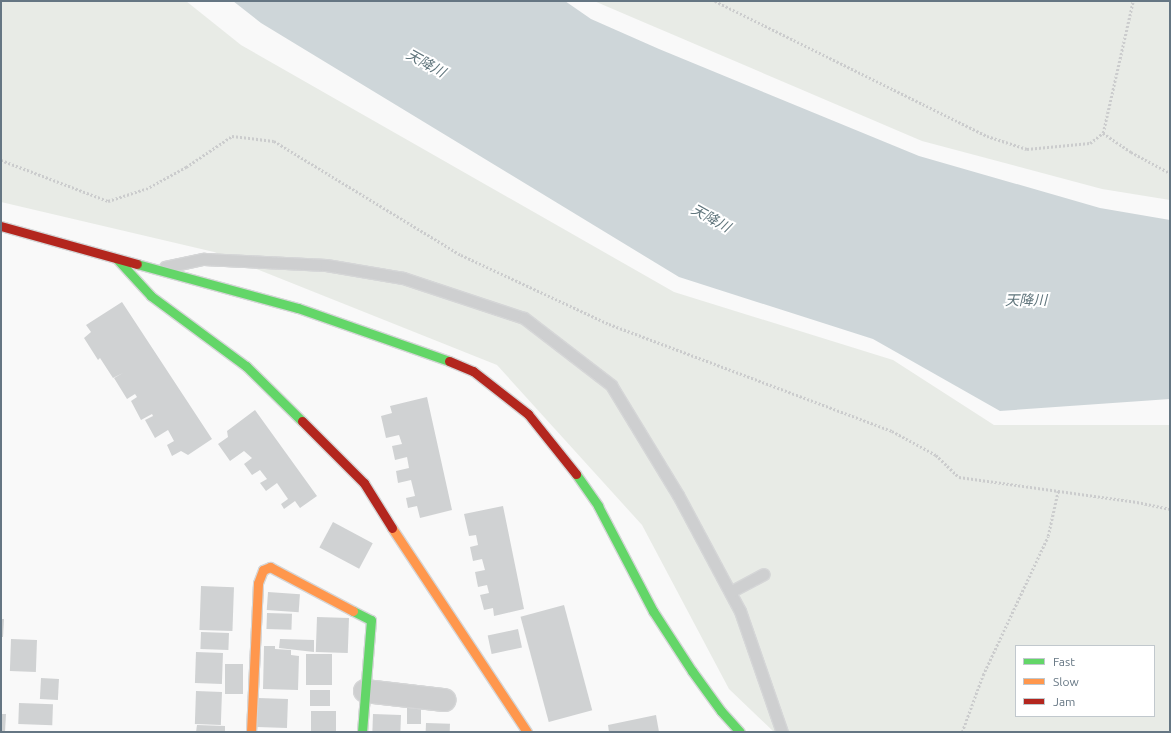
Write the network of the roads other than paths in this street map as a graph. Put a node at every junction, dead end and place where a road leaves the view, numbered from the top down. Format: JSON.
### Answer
{"nodes":[{"id":1,"x":1,"y":226,"type":"edge"},
{"id":2,"x":117,"y":259,"type":"junction"},
{"id":3,"x":155,"y":269,"type":"junction"},
{"id":4,"x":764,"y":574,"type":"dead end"},
{"id":5,"x":730,"y":592,"type":"junction"},
{"id":6,"x":365,"y":691,"type":"junction"},
{"id":7,"x":444,"y":700,"type":"dead end"},
{"id":8,"x":251,"y":732,"type":"edge"},
{"id":9,"x":362,"y":732,"type":"edge"},
{"id":10,"x":527,"y":732,"type":"edge"},
{"id":11,"x":740,"y":732,"type":"edge"},
{"id":12,"x":782,"y":732,"type":"edge"}],
"edges":[{"from":1,"to":2,"type":"street"},
{"from":2,"to":3,"type":"street"},
{"from":2,"to":10,"type":"street"},
{"from":3,"to":5,"type":"lane"},
{"from":3,"to":11,"type":"street"},
{"from":4,"to":5,"type":"lane"},
{"from":5,"to":12,"type":"lane"},
{"from":6,"to":7,"type":"street"},
{"from":6,"to":8,"type":"street"},
{"from":6,"to":9,"type":"street"}]}
